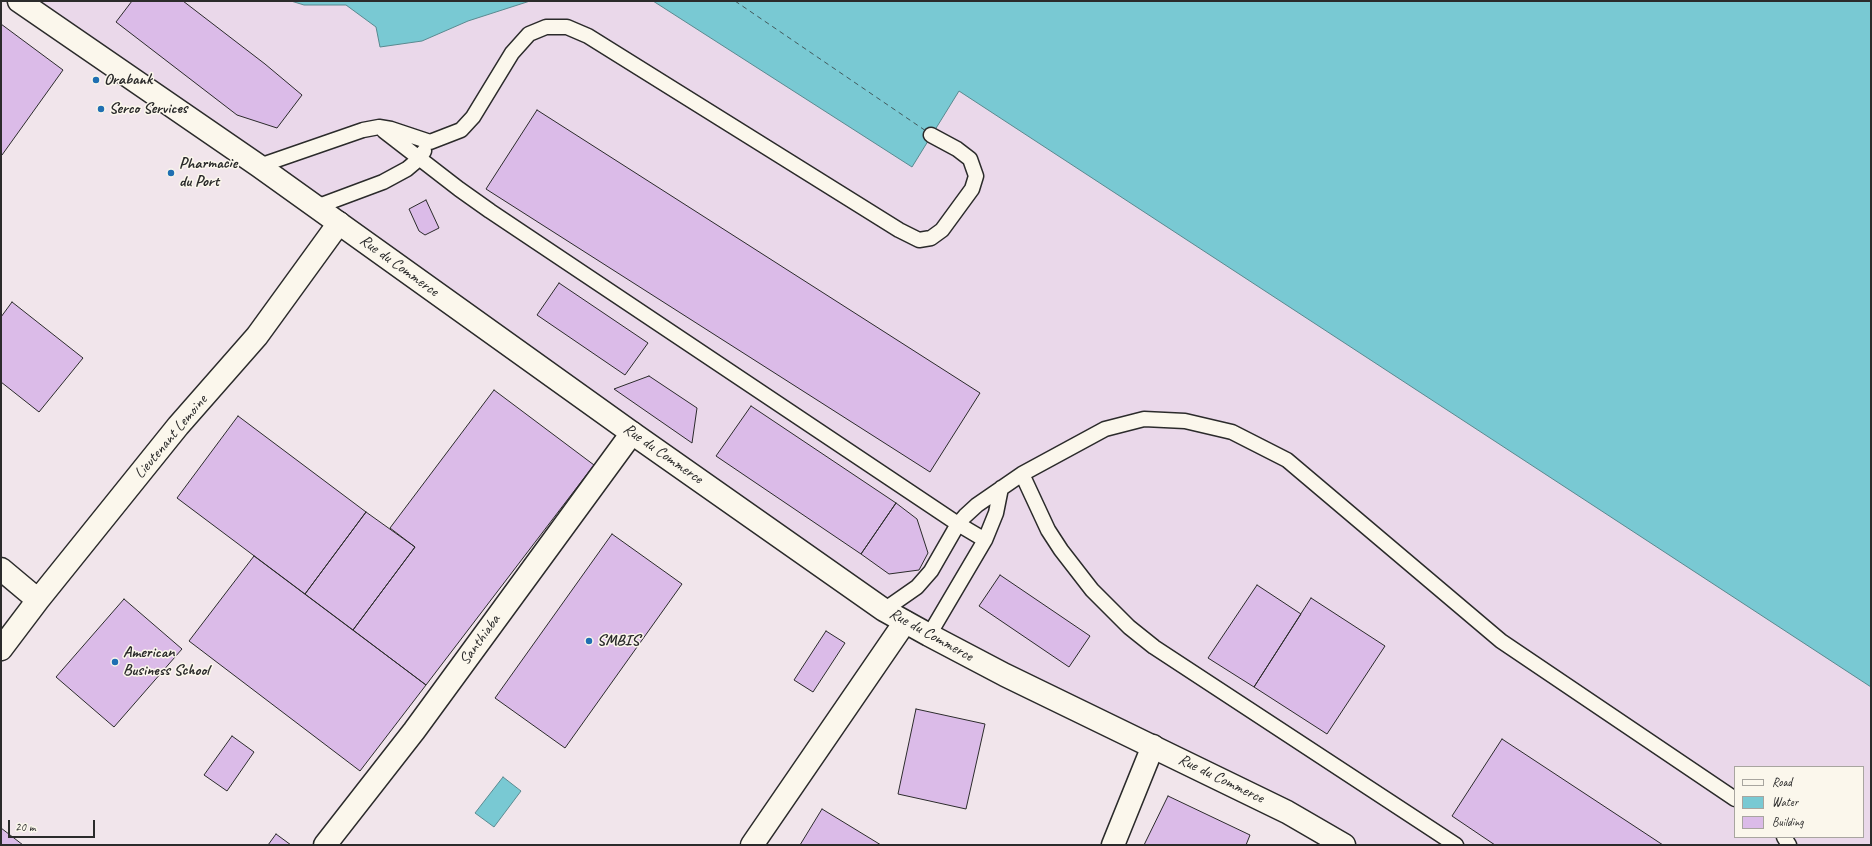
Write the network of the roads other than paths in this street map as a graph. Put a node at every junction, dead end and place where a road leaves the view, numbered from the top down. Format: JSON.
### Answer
{"nodes":[{"id":1,"x":19,"y":1,"type":"edge"},
{"id":2,"x":379,"y":127,"type":"junction"},
{"id":3,"x":931,"y":134,"type":"dead end"},
{"id":4,"x":430,"y":142,"type":"junction"},
{"id":5,"x":420,"y":158,"type":"junction"},
{"id":6,"x":259,"y":166,"type":"junction"},
{"id":7,"x":316,"y":207,"type":"junction"},
{"id":8,"x":339,"y":223,"type":"junction"},
{"id":9,"x":632,"y":433,"type":"junction"},
{"id":10,"x":1022,"y":474,"type":"junction"},
{"id":11,"x":1000,"y":488,"type":"junction"},
{"id":12,"x":958,"y":524,"type":"junction"},
{"id":13,"x":986,"y":540,"type":"junction"},
{"id":14,"x":1,"y":569,"type":"edge"},
{"id":15,"x":38,"y":600,"type":"junction"},
{"id":16,"x":884,"y":610,"type":"junction"},
{"id":17,"x":905,"y":622,"type":"junction"},
{"id":18,"x":928,"y":635,"type":"junction"},
{"id":19,"x":1,"y":649,"type":"edge"},
{"id":20,"x":1153,"y":746,"type":"junction"},
{"id":21,"x":1734,"y":798,"type":"edge"},
{"id":22,"x":325,"y":845,"type":"edge"},
{"id":23,"x":752,"y":845,"type":"edge"},
{"id":24,"x":1113,"y":845,"type":"edge"},
{"id":25,"x":1344,"y":845,"type":"edge"},
{"id":26,"x":1456,"y":845,"type":"edge"}],
"edges":[{"from":1,"to":6,"type":"street","name":"Rue du Commerce"},
{"from":2,"to":4,"type":"lane"},
{"from":2,"to":5,"type":"lane"},
{"from":2,"to":6,"type":"lane"},
{"from":3,"to":4,"type":"lane"},
{"from":4,"to":5,"type":"lane"},
{"from":5,"to":7,"type":"lane"},
{"from":5,"to":12,"type":"lane"},
{"from":6,"to":7,"type":"street","name":"Rue du Commerce"},
{"from":7,"to":8,"type":"street","name":"Rue du Commerce"},
{"from":8,"to":9,"type":"street","name":"Rue du Commerce"},
{"from":8,"to":15,"type":"street","name":"Lieutenant Lemoine"},
{"from":9,"to":16,"type":"street","name":"Rue du Commerce"},
{"from":9,"to":22,"type":"street","name":"Santhiaba"},
{"from":10,"to":11,"type":"lane"},
{"from":10,"to":21,"type":"lane"},
{"from":10,"to":26,"type":"lane"},
{"from":11,"to":12,"type":"lane"},
{"from":11,"to":13,"type":"lane"},
{"from":12,"to":13,"type":"lane"},
{"from":12,"to":16,"type":"lane"},
{"from":13,"to":18,"type":"lane"},
{"from":14,"to":15,"type":"street"},
{"from":15,"to":19,"type":"street","name":"Lieutenant Lemoine"},
{"from":16,"to":17,"type":"street","name":"Rue du Commerce"},
{"from":17,"to":18,"type":"street","name":"Rue du Commerce"},
{"from":17,"to":23,"type":"street"},
{"from":18,"to":20,"type":"street","name":"Rue du Commerce"},
{"from":20,"to":24,"type":"street"},
{"from":20,"to":25,"type":"street","name":"Rue du Commerce"}]}
